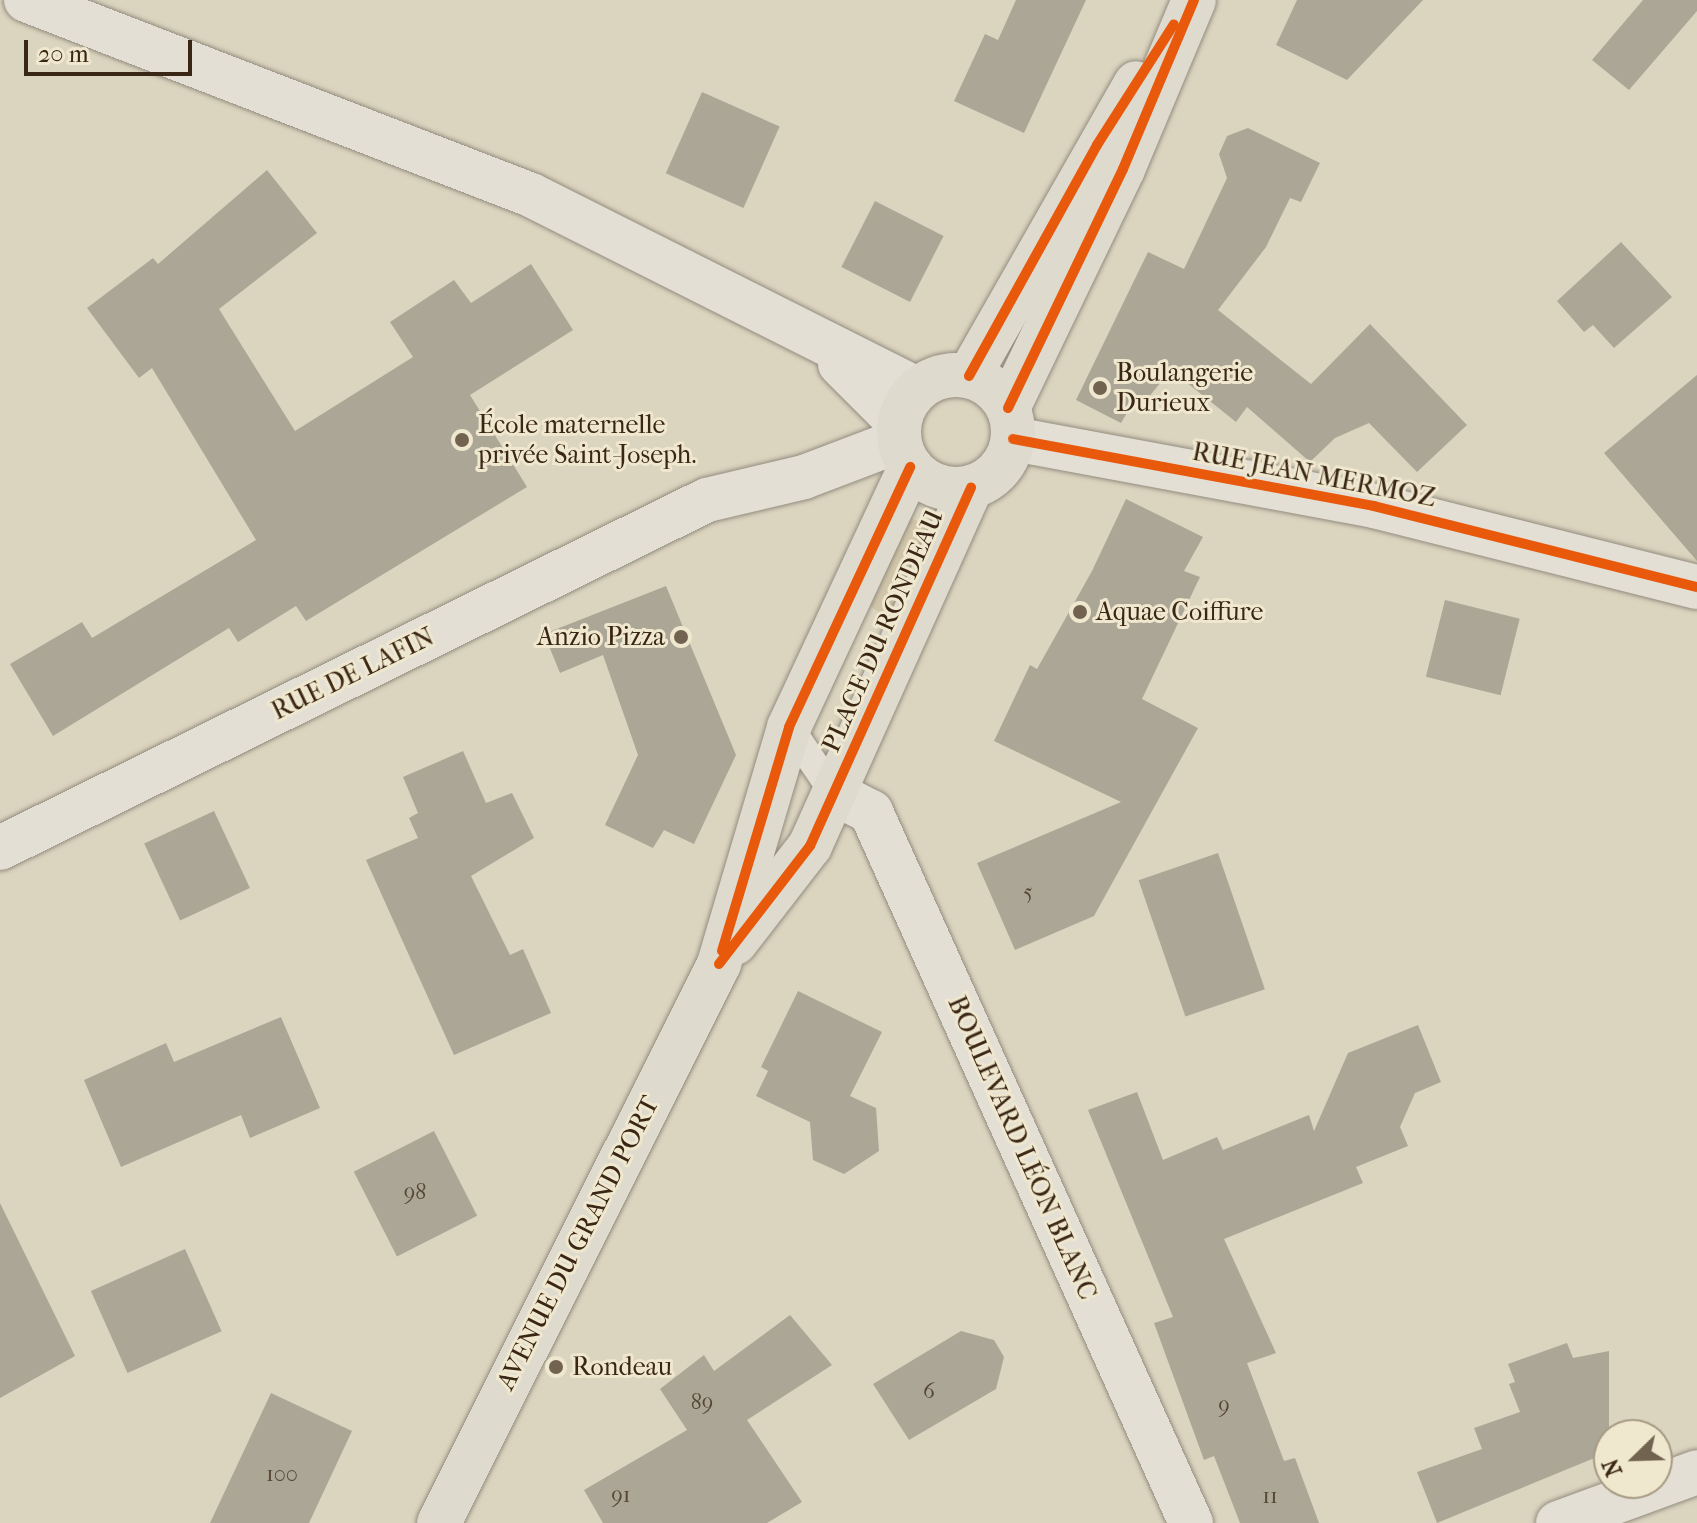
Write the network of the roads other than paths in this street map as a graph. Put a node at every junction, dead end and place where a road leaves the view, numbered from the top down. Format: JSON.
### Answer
{"nodes":[{"id":1,"x":26,"y":0,"type":"edge"},
{"id":2,"x":1192,"y":0,"type":"edge"},
{"id":3,"x":969,"y":376,"type":"junction"},
{"id":4,"x":1010,"y":424,"type":"junction"},
{"id":5,"x":906,"y":430,"type":"junction"},
{"id":6,"x":971,"y":488,"type":"junction"},
{"id":7,"x":1697,"y":587,"type":"edge"},
{"id":8,"x":789,"y":727,"type":"junction"},
{"id":9,"x":834,"y":793,"type":"junction"},
{"id":10,"x":0,"y":848,"type":"edge"},
{"id":11,"x":719,"y":964,"type":"junction"},
{"id":12,"x":1697,"y":1472,"type":"edge"},
{"id":13,"x":439,"y":1523,"type":"edge"},
{"id":14,"x":1191,"y":1523,"type":"edge"},
{"id":15,"x":1558,"y":1523,"type":"edge"}],
"edges":[{"from":1,"to":5,"type":"street","name":"PLACE DU RONDEAU"},
{"from":2,"to":3,"type":"main road"},
{"from":2,"to":4,"type":"main road"},
{"from":3,"to":4,"type":"main road"},
{"from":3,"to":5,"type":"main road"},
{"from":4,"to":6,"type":"main road","name":"PLACE DU RONDEAU"},
{"from":4,"to":7,"type":"street","name":"RUE JEAN MERMOZ"},
{"from":5,"to":6,"type":"main road","name":"PLACE DU RONDEAU"},
{"from":5,"to":8,"type":"main road","name":"PLACE DU RONDEAU"},
{"from":5,"to":10,"type":"street","name":"RUE DE LAFIN"},
{"from":6,"to":9,"type":"main road","name":"PLACE DU RONDEAU"},
{"from":8,"to":9,"type":"lane"},
{"from":8,"to":11,"type":"main road","name":"AVENUE DU GRAND PORT"},
{"from":9,"to":11,"type":"main road","name":"AVENUE DU GRAND PORT"},
{"from":9,"to":14,"type":"street","name":"BOULEVARD LÉON BLANC"},
{"from":11,"to":13,"type":"main road","name":"AVENUE DU GRAND PORT"},
{"from":12,"to":15,"type":"street"}]}
